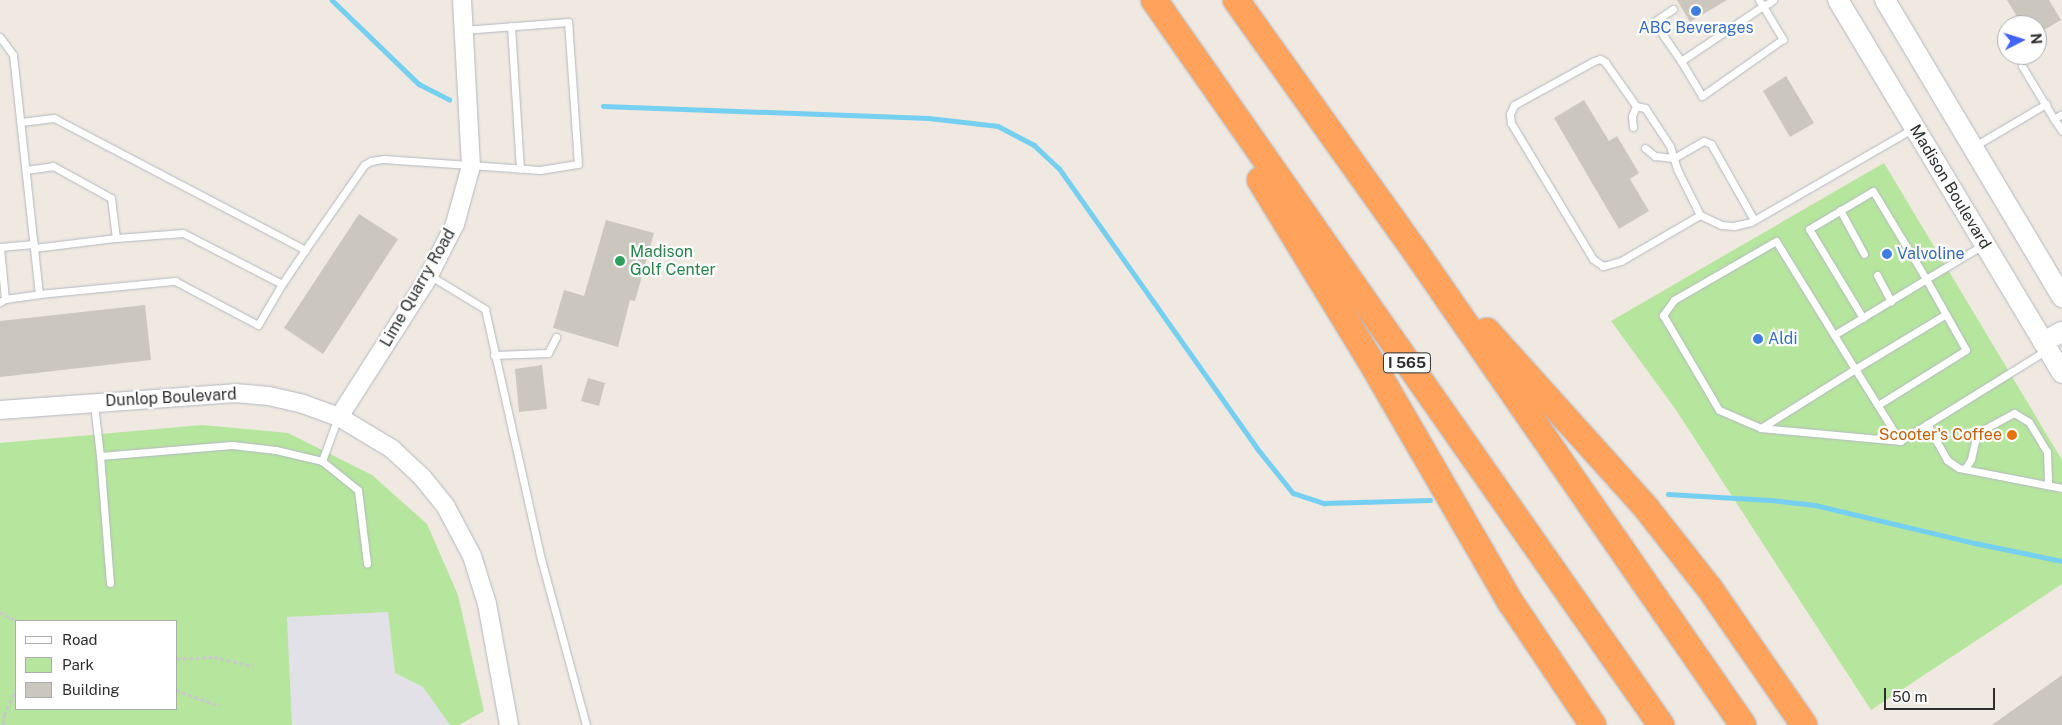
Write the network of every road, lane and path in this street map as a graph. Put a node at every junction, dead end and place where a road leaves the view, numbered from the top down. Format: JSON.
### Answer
{"nodes":[{"id":1,"x":462,"y":0,"type":"edge"},
{"id":2,"x":1154,"y":0,"type":"edge"},
{"id":3,"x":1236,"y":0,"type":"edge"},
{"id":4,"x":1774,"y":0,"type":"edge"},
{"id":5,"x":1838,"y":0,"type":"edge"},
{"id":6,"x":1885,"y":0,"type":"edge"},
{"id":7,"x":1761,"y":3,"type":"edge"},
{"id":8,"x":1673,"y":9,"type":"dead end"},
{"id":9,"x":511,"y":26,"type":"junction"},
{"id":10,"x":464,"y":30,"type":"junction"},
{"id":11,"x":0,"y":37,"type":"edge"},
{"id":12,"x":1681,"y":61,"type":"junction"},
{"id":13,"x":1197,"y":62,"type":"junction"},
{"id":14,"x":2022,"y":66,"type":"dead end"},
{"id":15,"x":2046,"y":104,"type":"junction"},
{"id":16,"x":1636,"y":106,"type":"junction"},
{"id":17,"x":2062,"y":114,"type":"edge"},
{"id":18,"x":2054,"y":119,"type":"junction"},
{"id":19,"x":21,"y":122,"type":"junction"},
{"id":20,"x":1633,"y":127,"type":"dead end"},
{"id":21,"x":1914,"y":128,"type":"junction"},
{"id":22,"x":2062,"y":131,"type":"edge"},
{"id":23,"x":1645,"y":148,"type":"dead end"},
{"id":24,"x":1973,"y":148,"type":"junction"},
{"id":25,"x":1674,"y":158,"type":"junction"},
{"id":26,"x":471,"y":166,"type":"junction"},
{"id":27,"x":520,"y":169,"type":"junction"},
{"id":28,"x":26,"y":170,"type":"junction"},
{"id":29,"x":1840,"y":210,"type":"junction"},
{"id":30,"x":1700,"y":215,"type":"junction"},
{"id":31,"x":1754,"y":220,"type":"junction"},
{"id":32,"x":116,"y":238,"type":"junction"},
{"id":33,"x":1984,"y":244,"type":"junction"},
{"id":34,"x":34,"y":246,"type":"junction"},
{"id":35,"x":0,"y":248,"type":"edge"},
{"id":36,"x":305,"y":250,"type":"junction"},
{"id":37,"x":1415,"y":250,"type":"junction"},
{"id":38,"x":1864,"y":254,"type":"dead end"},
{"id":39,"x":2041,"y":262,"type":"junction"},
{"id":40,"x":429,"y":275,"type":"junction"},
{"id":41,"x":1877,"y":275,"type":"dead end"},
{"id":42,"x":1926,"y":280,"type":"junction"},
{"id":43,"x":282,"y":284,"type":"junction"},
{"id":44,"x":2062,"y":286,"type":"edge"},
{"id":45,"x":39,"y":294,"type":"junction"},
{"id":46,"x":2062,"y":297,"type":"edge"},
{"id":47,"x":3,"y":301,"type":"edge"},
{"id":48,"x":1891,"y":301,"type":"junction"},
{"id":49,"x":1946,"y":314,"type":"junction"},
{"id":50,"x":1863,"y":318,"type":"junction"},
{"id":51,"x":2062,"y":332,"type":"edge"},
{"id":52,"x":1834,"y":335,"type":"junction"},
{"id":53,"x":556,"y":337,"type":"dead end"},
{"id":54,"x":2046,"y":346,"type":"junction"},
{"id":55,"x":494,"y":355,"type":"junction"},
{"id":56,"x":1855,"y":369,"type":"junction"},
{"id":57,"x":2062,"y":371,"type":"edge"},
{"id":58,"x":94,"y":403,"type":"junction"},
{"id":59,"x":1878,"y":405,"type":"junction"},
{"id":60,"x":0,"y":410,"type":"edge"},
{"id":61,"x":339,"y":417,"type":"junction"},
{"id":62,"x":1927,"y":424,"type":"junction"},
{"id":63,"x":1761,"y":428,"type":"junction"},
{"id":64,"x":1900,"y":441,"type":"junction"},
{"id":65,"x":100,"y":456,"type":"junction"},
{"id":66,"x":322,"y":461,"type":"junction"},
{"id":67,"x":1964,"y":469,"type":"junction"},
{"id":68,"x":2048,"y":486,"type":"junction"},
{"id":69,"x":2062,"y":488,"type":"edge"},
{"id":70,"x":367,"y":563,"type":"dead end"},
{"id":71,"x":110,"y":583,"type":"dead end"},
{"id":72,"x":0,"y":612,"type":"edge"},
{"id":73,"x":16,"y":620,"type":"edge"},
{"id":74,"x":178,"y":659,"type":"edge"},
{"id":75,"x":253,"y":666,"type":"dead end"},
{"id":76,"x":178,"y":691,"type":"edge"},
{"id":77,"x":15,"y":692,"type":"edge"},
{"id":78,"x":220,"y":706,"type":"dead end"},
{"id":79,"x":3,"y":725,"type":"edge"},
{"id":80,"x":509,"y":725,"type":"edge"},
{"id":81,"x":586,"y":725,"type":"edge"},
{"id":82,"x":1593,"y":725,"type":"edge"},
{"id":83,"x":1661,"y":725,"type":"edge"},
{"id":84,"x":1743,"y":725,"type":"edge"},
{"id":85,"x":1804,"y":725,"type":"edge"}],
"edges":[{"from":1,"to":10,"type":"street","name":"Lime Quarry Road"},
{"from":2,"to":13,"type":"highway","number":"I 565"},
{"from":3,"to":37,"type":"highway"},
{"from":4,"to":7,"type":"lane"},
{"from":5,"to":21,"type":"main road","name":"Madison Boulevard"},
{"from":6,"to":24,"type":"main road"},
{"from":7,"to":12,"type":"lane"},
{"from":7,"to":12,"type":"lane"},
{"from":8,"to":12,"type":"lane"},
{"from":9,"to":10,"type":"lane"},
{"from":9,"to":27,"type":"lane"},
{"from":9,"to":27,"type":"lane"},
{"from":10,"to":26,"type":"street","name":"Lime Quarry Road"},
{"from":11,"to":19,"type":"lane"},
{"from":13,"to":82,"type":"highway"},
{"from":13,"to":83,"type":"highway","number":"I 565"},
{"from":14,"to":15,"type":"lane"},
{"from":15,"to":18,"type":"lane"},
{"from":15,"to":24,"type":"lane"},
{"from":16,"to":20,"type":"lane"},
{"from":16,"to":25,"type":"lane"},
{"from":16,"to":30,"type":"lane"},
{"from":17,"to":18,"type":"lane"},
{"from":18,"to":22,"type":"lane"},
{"from":19,"to":28,"type":"lane"},
{"from":19,"to":36,"type":"lane"},
{"from":21,"to":31,"type":"lane"},
{"from":21,"to":33,"type":"main road","name":"Madison Boulevard"},
{"from":23,"to":25,"type":"lane"},
{"from":24,"to":39,"type":"main road"},
{"from":25,"to":30,"type":"lane"},
{"from":25,"to":31,"type":"lane"},
{"from":26,"to":27,"type":"lane"},
{"from":26,"to":36,"type":"lane"},
{"from":26,"to":40,"type":"street","name":"Lime Quarry Road"},
{"from":28,"to":32,"type":"lane"},
{"from":28,"to":34,"type":"lane"},
{"from":29,"to":38,"type":"lane"},
{"from":29,"to":42,"type":"lane"},
{"from":29,"to":50,"type":"lane"},
{"from":30,"to":31,"type":"lane"},
{"from":32,"to":34,"type":"lane"},
{"from":32,"to":43,"type":"lane"},
{"from":33,"to":42,"type":"lane"},
{"from":33,"to":54,"type":"main road","name":"Madison Boulevard"},
{"from":34,"to":35,"type":"lane"},
{"from":34,"to":45,"type":"lane"},
{"from":35,"to":47,"type":"lane"},
{"from":36,"to":43,"type":"lane"},
{"from":37,"to":84,"type":"highway"},
{"from":37,"to":85,"type":"highway"},
{"from":39,"to":44,"type":"main road"},
{"from":39,"to":46,"type":"main road"},
{"from":40,"to":55,"type":"lane"},
{"from":40,"to":61,"type":"street","name":"Lime Quarry Road"},
{"from":41,"to":48,"type":"lane"},
{"from":42,"to":48,"type":"lane"},
{"from":42,"to":49,"type":"lane"},
{"from":43,"to":45,"type":"lane"},
{"from":45,"to":47,"type":"lane"},
{"from":48,"to":50,"type":"lane"},
{"from":49,"to":56,"type":"lane"},
{"from":49,"to":59,"type":"lane"},
{"from":50,"to":52,"type":"lane"},
{"from":51,"to":54,"type":"main road"},
{"from":52,"to":56,"type":"lane"},
{"from":52,"to":63,"type":"lane"},
{"from":53,"to":55,"type":"lane"},
{"from":54,"to":57,"type":"main road","name":"Madison Boulevard"},
{"from":54,"to":62,"type":"lane"},
{"from":55,"to":81,"type":"lane"},
{"from":56,"to":59,"type":"lane"},
{"from":56,"to":63,"type":"lane"},
{"from":58,"to":60,"type":"street","name":"Dunlop Boulevard"},
{"from":58,"to":61,"type":"street","name":"Dunlop Boulevard"},
{"from":58,"to":65,"type":"lane"},
{"from":59,"to":64,"type":"lane"},
{"from":61,"to":66,"type":"lane"},
{"from":61,"to":80,"type":"street","name":"Dunlop Boulevard"},
{"from":62,"to":64,"type":"lane"},
{"from":62,"to":67,"type":"lane"},
{"from":63,"to":64,"type":"lane"},
{"from":65,"to":66,"type":"lane"},
{"from":65,"to":71,"type":"lane"},
{"from":66,"to":70,"type":"lane"},
{"from":67,"to":68,"type":"lane"},
{"from":67,"to":68,"type":"lane"},
{"from":68,"to":69,"type":"lane"},
{"from":72,"to":73,"type":"path"},
{"from":74,"to":75,"type":"path"},
{"from":76,"to":78,"type":"path"},
{"from":77,"to":79,"type":"path"}]}
